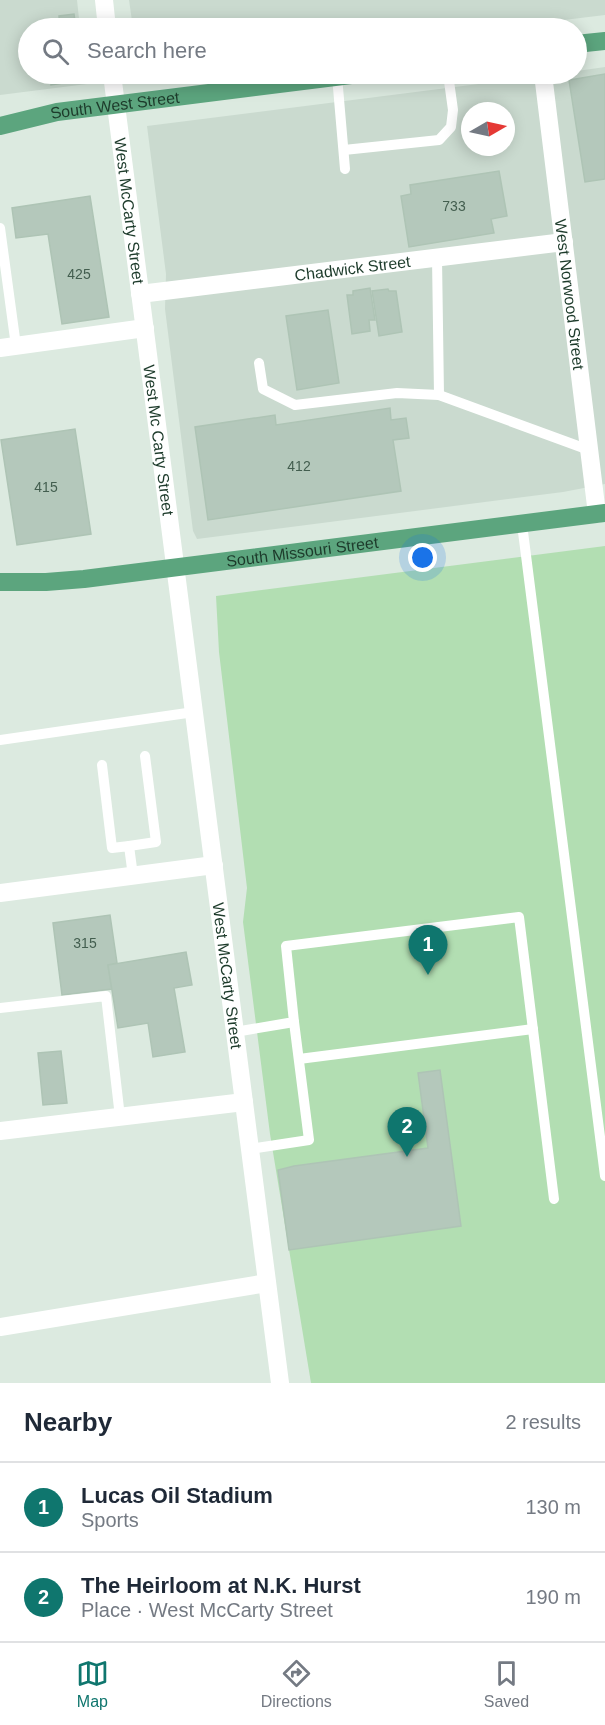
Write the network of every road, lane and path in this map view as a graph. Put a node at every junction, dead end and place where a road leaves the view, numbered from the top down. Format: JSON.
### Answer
{"nodes":[{"id":1,"x":104,"y":0,"type":"edge"},
{"id":2,"x":106,"y":18,"type":"edge"},
{"id":3,"x":605,"y":41,"type":"edge"},
{"id":4,"x":587,"y":43,"type":"edge"},
{"id":5,"x":113,"y":84,"type":"edge"},
{"id":6,"x":274,"y":84,"type":"edge"},
{"id":7,"x":338,"y":84,"type":"edge"},
{"id":8,"x":449,"y":84,"type":"edge"},
{"id":9,"x":544,"y":84,"type":"edge"},
{"id":10,"x":116,"y":104,"type":"junction"},
{"id":11,"x":5,"y":122,"type":"edge"},
{"id":12,"x":344,"y":150,"type":"junction"},
{"id":13,"x":345,"y":169,"type":"dead end"},
{"id":14,"x":0,"y":228,"type":"edge"},
{"id":15,"x":564,"y":242,"type":"junction"},
{"id":16,"x":437,"y":258,"type":"junction"},
{"id":17,"x":141,"y":294,"type":"junction"},
{"id":18,"x":144,"y":320,"type":"junction"},
{"id":19,"x":8,"y":347,"type":"edge"},
{"id":20,"x":259,"y":363,"type":"dead end"},
{"id":21,"x":439,"y":395,"type":"junction"},
{"id":22,"x":589,"y":450,"type":"junction"},
{"id":23,"x":601,"y":514,"type":"edge"},
{"id":24,"x":522,"y":524,"type":"junction"},
{"id":25,"x":176,"y":567,"type":"junction"},
{"id":26,"x":0,"y":582,"type":"edge"},
{"id":27,"x":194,"y":712,"type":"junction"},
{"id":28,"x":0,"y":740,"type":"edge"},
{"id":29,"x":145,"y":756,"type":"dead end"},
{"id":30,"x":102,"y":765,"type":"dead end"},
{"id":31,"x":129,"y":846,"type":"junction"},
{"id":32,"x":214,"y":866,"type":"junction"},
{"id":33,"x":133,"y":876,"type":"junction"},
{"id":34,"x":0,"y":893,"type":"edge"},
{"id":35,"x":0,"y":1008,"type":"edge"},
{"id":36,"x":294,"y":1022,"type":"junction"},
{"id":37,"x":533,"y":1029,"type":"junction"},
{"id":38,"x":235,"y":1032,"type":"junction"},
{"id":39,"x":299,"y":1059,"type":"junction"},
{"id":40,"x":244,"y":1102,"type":"junction"},
{"id":41,"x":120,"y":1117,"type":"junction"},
{"id":42,"x":0,"y":1131,"type":"edge"},
{"id":43,"x":250,"y":1149,"type":"junction"},
{"id":44,"x":605,"y":1176,"type":"edge"},
{"id":45,"x":554,"y":1198,"type":"dead end"},
{"id":46,"x":267,"y":1283,"type":"junction"},
{"id":47,"x":0,"y":1328,"type":"edge"},
{"id":48,"x":280,"y":1383,"type":"edge"}],
"edges":[{"from":1,"to":2,"type":"street"},
{"from":3,"to":4,"type":"main road"},
{"from":5,"to":10,"type":"street","name":"West McCarty Street"},
{"from":6,"to":10,"type":"main road","name":"South West Street"},
{"from":7,"to":12,"type":"lane"},
{"from":8,"to":12,"type":"lane"},
{"from":9,"to":15,"type":"street","name":"West Norwood Street"},
{"from":10,"to":11,"type":"main road","name":"South West Street"},
{"from":10,"to":17,"type":"street","name":"West McCarty Street"},
{"from":12,"to":13,"type":"lane"},
{"from":14,"to":19,"type":"lane"},
{"from":15,"to":16,"type":"street","name":"Chadwick Street"},
{"from":15,"to":22,"type":"street","name":"West Norwood Street"},
{"from":16,"to":17,"type":"street","name":"Chadwick Street"},
{"from":16,"to":21,"type":"lane"},
{"from":17,"to":18,"type":"street","name":"West McCarty Street"},
{"from":18,"to":19,"type":"street"},
{"from":18,"to":25,"type":"street","name":"West Mc Carty Street"},
{"from":20,"to":21,"type":"lane"},
{"from":21,"to":22,"type":"lane"},
{"from":22,"to":23,"type":"street","name":"West Norwood Street"},
{"from":23,"to":24,"type":"main road","name":"South Missouri Street"},
{"from":24,"to":25,"type":"main road","name":"South Missouri Street"},
{"from":24,"to":44,"type":"lane"},
{"from":25,"to":26,"type":"main road","name":"South Missouri Street"},
{"from":25,"to":27,"type":"street","name":"West McCarty Street"},
{"from":27,"to":28,"type":"lane"},
{"from":27,"to":32,"type":"street","name":"West McCarty Street"},
{"from":29,"to":31,"type":"lane"},
{"from":30,"to":31,"type":"lane"},
{"from":31,"to":33,"type":"lane"},
{"from":32,"to":33,"type":"street"},
{"from":32,"to":38,"type":"street","name":"West McCarty Street"},
{"from":33,"to":34,"type":"street"},
{"from":35,"to":41,"type":"lane"},
{"from":36,"to":37,"type":"lane"},
{"from":36,"to":38,"type":"lane"},
{"from":36,"to":39,"type":"lane"},
{"from":37,"to":39,"type":"lane"},
{"from":37,"to":45,"type":"lane"},
{"from":38,"to":40,"type":"street","name":"West McCarty Street"},
{"from":39,"to":43,"type":"lane"},
{"from":40,"to":41,"type":"street"},
{"from":40,"to":43,"type":"street","name":"West McCarty Street"},
{"from":41,"to":42,"type":"street"},
{"from":43,"to":46,"type":"street","name":"West McCarty Street"},
{"from":46,"to":47,"type":"street"},
{"from":46,"to":48,"type":"street","name":"West McCarty Street"}]}
